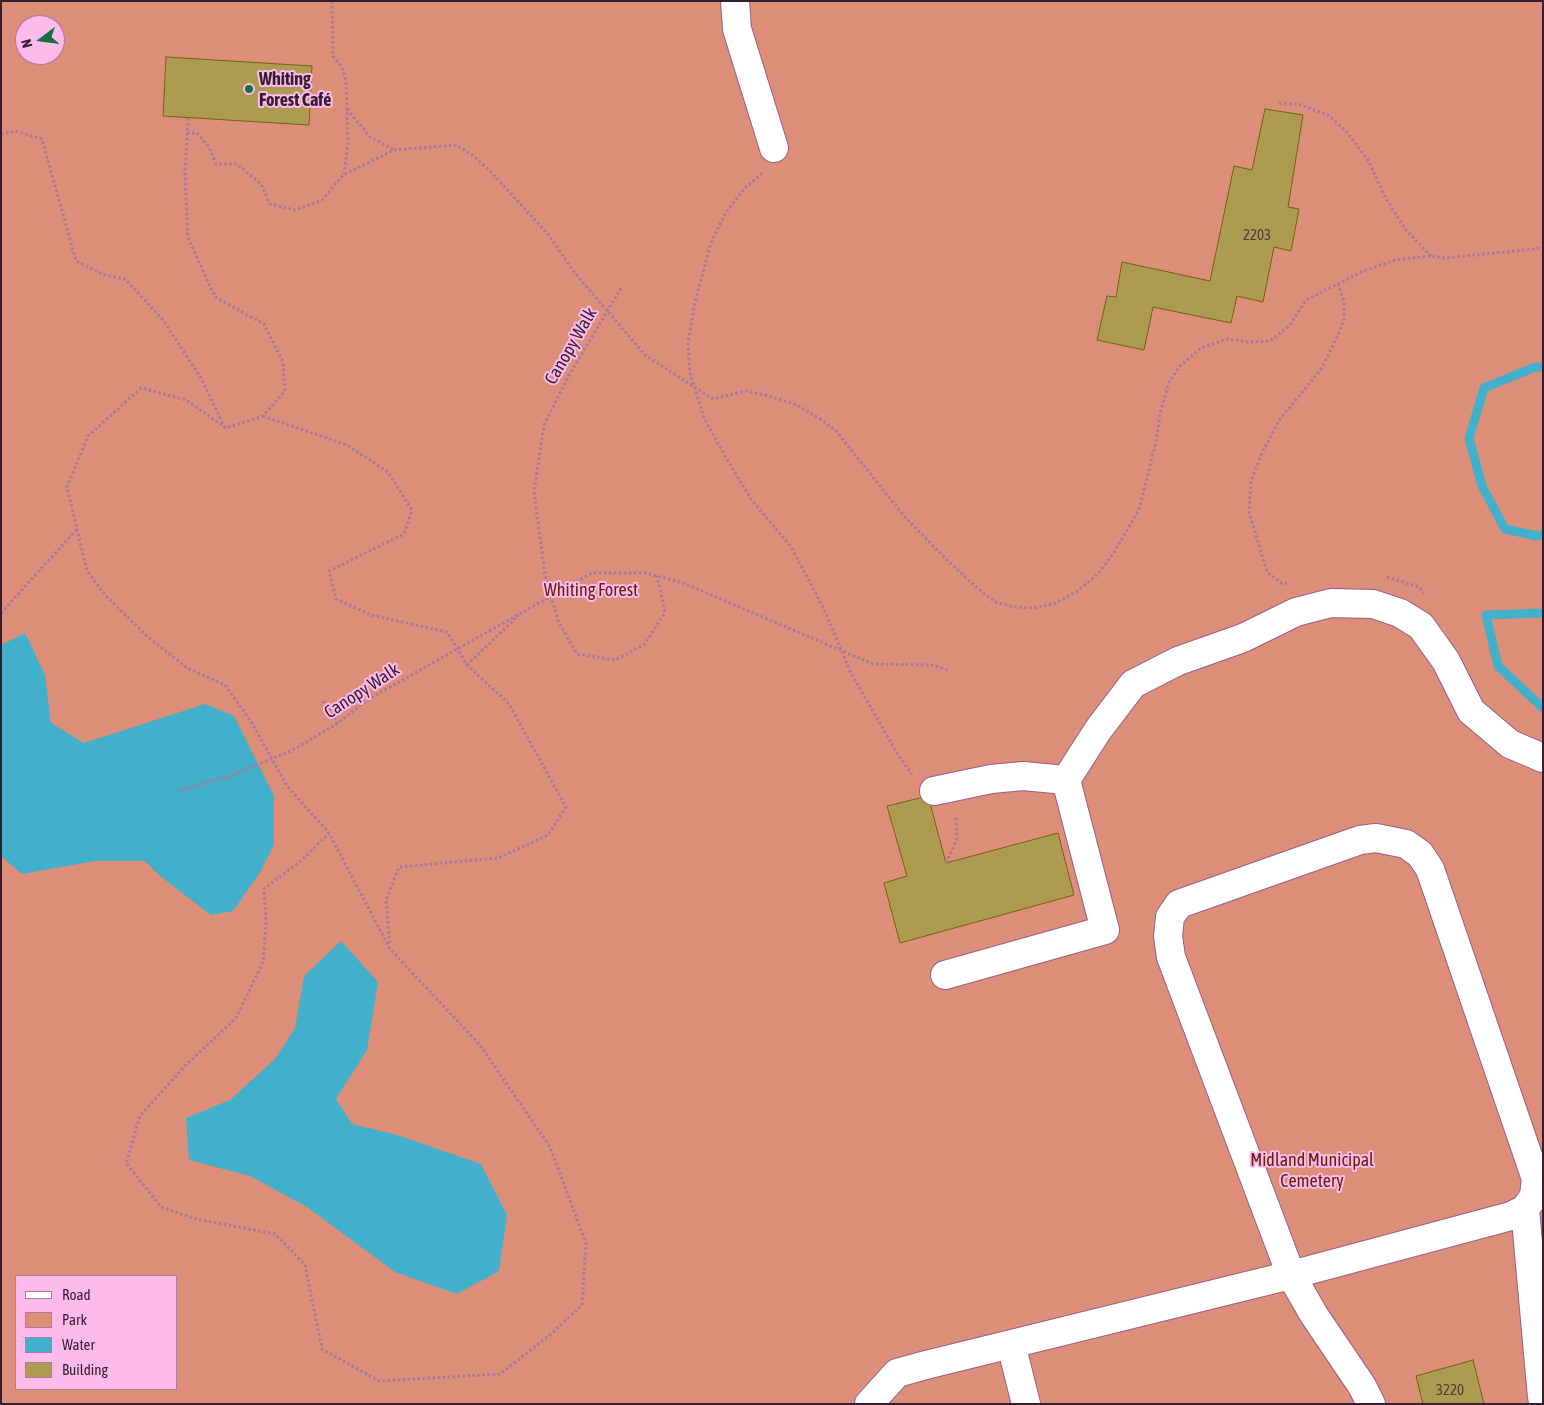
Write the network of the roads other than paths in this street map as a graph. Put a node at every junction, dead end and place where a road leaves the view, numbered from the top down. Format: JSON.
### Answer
{"nodes":[{"id":1,"x":735,"y":1,"type":"edge"},
{"id":2,"x":774,"y":148,"type":"road end"},
{"id":3,"x":1543,"y":758,"type":"edge"},
{"id":4,"x":1066,"y":780,"type":"junction"},
{"id":5,"x":934,"y":791,"type":"road end"},
{"id":6,"x":945,"y":974,"type":"dead end"},
{"id":7,"x":1525,"y":1209,"type":"junction"},
{"id":8,"x":1291,"y":1275,"type":"junction"},
{"id":9,"x":1012,"y":1344,"type":"junction"},
{"id":10,"x":1542,"y":1397,"type":"edge"},
{"id":11,"x":871,"y":1402,"type":"edge"},
{"id":12,"x":1026,"y":1404,"type":"edge"},
{"id":13,"x":1370,"y":1404,"type":"edge"}],
"edges":[{"from":1,"to":2,"type":"lane"},
{"from":3,"to":4,"type":"lane"},
{"from":4,"to":5,"type":"lane"},
{"from":4,"to":6,"type":"lane"},
{"from":7,"to":8,"type":"lane"},
{"from":7,"to":8,"type":"lane"},
{"from":7,"to":10,"type":"lane"},
{"from":8,"to":9,"type":"lane"},
{"from":8,"to":13,"type":"lane"},
{"from":9,"to":11,"type":"lane"},
{"from":9,"to":12,"type":"lane"}]}
